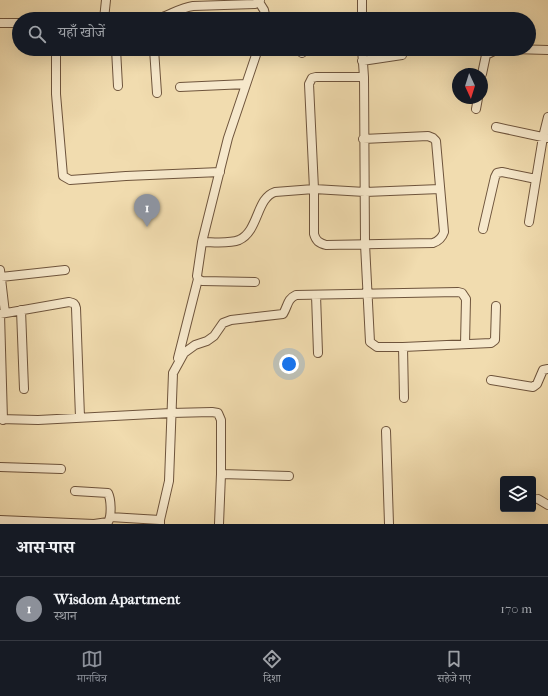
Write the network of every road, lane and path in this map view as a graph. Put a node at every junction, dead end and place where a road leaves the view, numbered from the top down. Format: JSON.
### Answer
{"nodes":[{"id":1,"x":106,"y":0,"type":"edge"},
{"id":2,"x":362,"y":0,"type":"edge"},
{"id":3,"x":260,"y":1,"type":"edge"},
{"id":4,"x":105,"y":12,"type":"edge"},
{"id":5,"x":175,"y":12,"type":"edge"},
{"id":6,"x":264,"y":12,"type":"edge"},
{"id":7,"x":362,"y":12,"type":"edge"},
{"id":8,"x":0,"y":23,"type":"edge"},
{"id":9,"x":12,"y":23,"type":"edge"},
{"id":10,"x":536,"y":50,"type":"edge"},
{"id":11,"x":548,"y":50,"type":"edge"},
{"id":12,"x":56,"y":56,"type":"edge"},
{"id":13,"x":116,"y":56,"type":"edge"},
{"id":14,"x":154,"y":56,"type":"edge"},
{"id":15,"x":256,"y":56,"type":"edge"},
{"id":16,"x":362,"y":56,"type":"edge"},
{"id":17,"x":395,"y":56,"type":"edge"},
{"id":18,"x":486,"y":56,"type":"edge"},
{"id":19,"x":362,"y":61,"type":"junction"},
{"id":20,"x":483,"y":68,"type":"edge"},
{"id":21,"x":364,"y":77,"type":"junction"},
{"id":22,"x":246,"y":84,"type":"junction"},
{"id":23,"x":118,"y":86,"type":"dead end"},
{"id":24,"x":180,"y":87,"type":"dead end"},
{"id":25,"x":157,"y":93,"type":"dead end"},
{"id":26,"x":477,"y":104,"type":"edge"},
{"id":27,"x":476,"y":108,"type":"dead end"},
{"id":28,"x":548,"y":117,"type":"edge"},
{"id":29,"x":496,"y":127,"type":"dead end"},
{"id":30,"x":546,"y":138,"type":"edge"},
{"id":31,"x":363,"y":139,"type":"junction"},
{"id":32,"x":220,"y":172,"type":"junction"},
{"id":33,"x":536,"y":179,"type":"junction"},
{"id":34,"x":440,"y":189,"type":"junction"},
{"id":35,"x":314,"y":190,"type":"junction"},
{"id":36,"x":365,"y":192,"type":"junction"},
{"id":37,"x":529,"y":222,"type":"dead end"},
{"id":38,"x":483,"y":229,"type":"dead end"},
{"id":39,"x":202,"y":242,"type":"junction"},
{"id":40,"x":365,"y":244,"type":"junction"},
{"id":41,"x":64,"y":270,"type":"dead end"},
{"id":42,"x":0,"y":273,"type":"edge"},
{"id":43,"x":198,"y":279,"type":"junction"},
{"id":44,"x":255,"y":282,"type":"dead end"},
{"id":45,"x":367,"y":294,"type":"junction"},
{"id":46,"x":316,"y":295,"type":"junction"},
{"id":47,"x":496,"y":306,"type":"dead end"},
{"id":48,"x":21,"y":310,"type":"junction"},
{"id":49,"x":2,"y":314,"type":"edge"},
{"id":50,"x":464,"y":344,"type":"junction"},
{"id":51,"x":403,"y":347,"type":"junction"},
{"id":52,"x":318,"y":354,"type":"dead end"},
{"id":53,"x":176,"y":365,"type":"junction"},
{"id":54,"x":548,"y":369,"type":"edge"},
{"id":55,"x":491,"y":380,"type":"dead end"},
{"id":56,"x":24,"y":389,"type":"dead end"},
{"id":57,"x":404,"y":398,"type":"dead end"},
{"id":58,"x":171,"y":413,"type":"junction"},
{"id":59,"x":80,"y":417,"type":"junction"},
{"id":60,"x":2,"y":420,"type":"edge"},
{"id":61,"x":386,"y":431,"type":"dead end"},
{"id":62,"x":0,"y":467,"type":"edge"},
{"id":63,"x":61,"y":469,"type":"dead end"},
{"id":64,"x":221,"y":474,"type":"junction"},
{"id":65,"x":289,"y":476,"type":"dead end"},
{"id":66,"x":75,"y":491,"type":"dead end"},
{"id":67,"x":538,"y":499,"type":"dead end"},
{"id":68,"x":548,"y":505,"type":"edge"},
{"id":69,"x":110,"y":517,"type":"junction"},
{"id":70,"x":0,"y":520,"type":"edge"},
{"id":71,"x":160,"y":522,"type":"edge"},
{"id":72,"x":36,"y":523,"type":"edge"},
{"id":73,"x":94,"y":524,"type":"edge"},
{"id":74,"x":219,"y":524,"type":"edge"},
{"id":75,"x":389,"y":524,"type":"edge"}],
"edges":[{"from":1,"to":4,"type":"street"},
{"from":2,"to":7,"type":"street"},
{"from":3,"to":5,"type":"street"},
{"from":3,"to":6,"type":"street"},
{"from":8,"to":9,"type":"street"},
{"from":10,"to":11,"type":"street"},
{"from":12,"to":32,"type":"street"},
{"from":13,"to":23,"type":"street"},
{"from":14,"to":25,"type":"street"},
{"from":15,"to":22,"type":"street"},
{"from":16,"to":19,"type":"street"},
{"from":17,"to":19,"type":"street"},
{"from":18,"to":20,"type":"street"},
{"from":19,"to":21,"type":"street"},
{"from":21,"to":31,"type":"street"},
{"from":21,"to":35,"type":"street"},
{"from":22,"to":24,"type":"street"},
{"from":22,"to":32,"type":"street"},
{"from":26,"to":27,"type":"street"},
{"from":28,"to":30,"type":"street"},
{"from":29,"to":30,"type":"street"},
{"from":30,"to":33,"type":"street"},
{"from":31,"to":34,"type":"street"},
{"from":31,"to":36,"type":"street"},
{"from":32,"to":39,"type":"street"},
{"from":33,"to":37,"type":"street"},
{"from":33,"to":38,"type":"street"},
{"from":34,"to":36,"type":"street"},
{"from":34,"to":40,"type":"street"},
{"from":35,"to":36,"type":"street"},
{"from":35,"to":39,"type":"street"},
{"from":35,"to":40,"type":"street"},
{"from":36,"to":40,"type":"street"},
{"from":39,"to":43,"type":"street"},
{"from":40,"to":45,"type":"street"},
{"from":41,"to":42,"type":"street"},
{"from":42,"to":49,"type":"street"},
{"from":43,"to":44,"type":"street"},
{"from":43,"to":53,"type":"street"},
{"from":45,"to":46,"type":"street"},
{"from":45,"to":50,"type":"street"},
{"from":45,"to":51,"type":"street"},
{"from":46,"to":52,"type":"street"},
{"from":46,"to":53,"type":"street"},
{"from":47,"to":50,"type":"street"},
{"from":48,"to":49,"type":"street"},
{"from":48,"to":56,"type":"street"},
{"from":48,"to":59,"type":"street"},
{"from":49,"to":60,"type":"street"},
{"from":50,"to":51,"type":"street"},
{"from":51,"to":57,"type":"street"},
{"from":53,"to":58,"type":"street"},
{"from":54,"to":55,"type":"street"},
{"from":58,"to":59,"type":"street"},
{"from":58,"to":64,"type":"street"},
{"from":58,"to":71,"type":"street"},
{"from":59,"to":60,"type":"street"},
{"from":61,"to":75,"type":"street"},
{"from":62,"to":63,"type":"street"},
{"from":64,"to":65,"type":"street"},
{"from":64,"to":74,"type":"street"},
{"from":66,"to":69,"type":"street"},
{"from":67,"to":68,"type":"street"},
{"from":69,"to":71,"type":"street"},
{"from":69,"to":73,"type":"street"},
{"from":70,"to":72,"type":"street"},
{"from":72,"to":73,"type":"street"}]}
